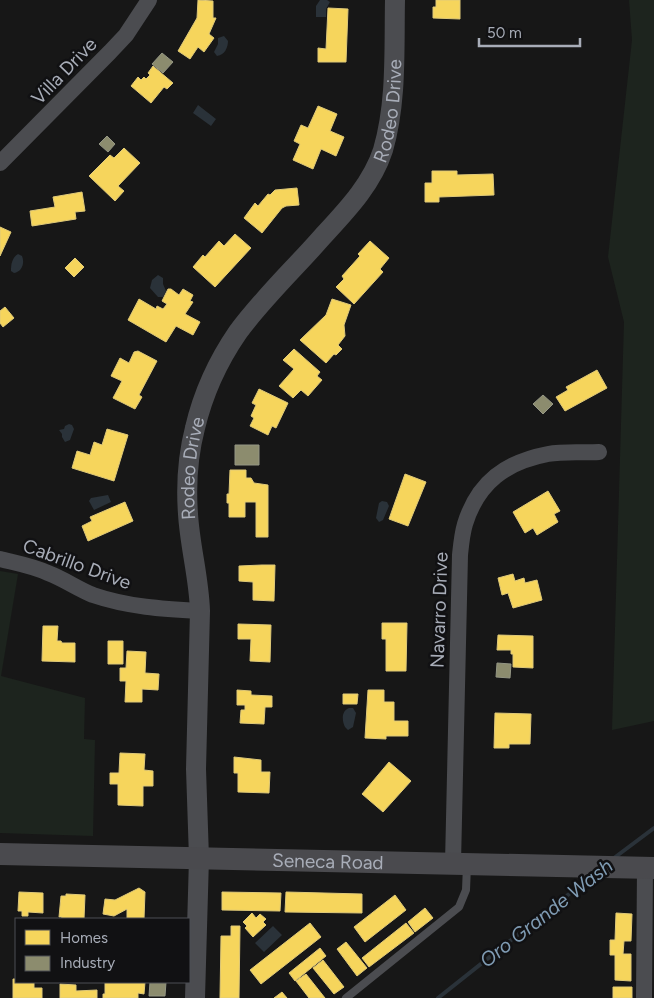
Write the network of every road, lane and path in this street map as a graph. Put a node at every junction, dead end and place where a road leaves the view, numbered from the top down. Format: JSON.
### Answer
{"nodes":[{"id":1,"x":149,"y":0,"type":"edge"},
{"id":2,"x":394,"y":0,"type":"edge"},
{"id":3,"x":0,"y":163,"type":"edge"},
{"id":4,"x":599,"y":452,"type":"dead end"},
{"id":5,"x":0,"y":559,"type":"edge"},
{"id":6,"x":200,"y":611,"type":"junction"},
{"id":7,"x":0,"y":854,"type":"edge"},
{"id":8,"x":199,"y":858,"type":"junction"},
{"id":9,"x":460,"y":863,"type":"junction"},
{"id":10,"x":647,"y":867,"type":"edge"},
{"id":11,"x":649,"y":931,"type":"edge"},
{"id":12,"x":195,"y":998,"type":"edge"},
{"id":13,"x":346,"y":998,"type":"edge"},
{"id":14,"x":644,"y":998,"type":"edge"}],
"edges":[{"from":1,"to":3,"type":"street","name":"Villa Drive"},
{"from":2,"to":6,"type":"street","name":"Rodeo Drive"},
{"from":4,"to":9,"type":"street","name":"Navarro Drive"},
{"from":5,"to":6,"type":"street","name":"Cabrillo Drive"},
{"from":6,"to":8,"type":"street","name":"Rodeo Drive"},
{"from":7,"to":8,"type":"main road","name":"Seneca Road"},
{"from":8,"to":9,"type":"main road","name":"Seneca Road"},
{"from":8,"to":12,"type":"street","name":"Rodeo Drive"},
{"from":9,"to":10,"type":"main road","name":"Seneca Road"},
{"from":9,"to":13,"type":"lane"},
{"from":10,"to":11,"type":"street"},
{"from":11,"to":14,"type":"street"}]}
